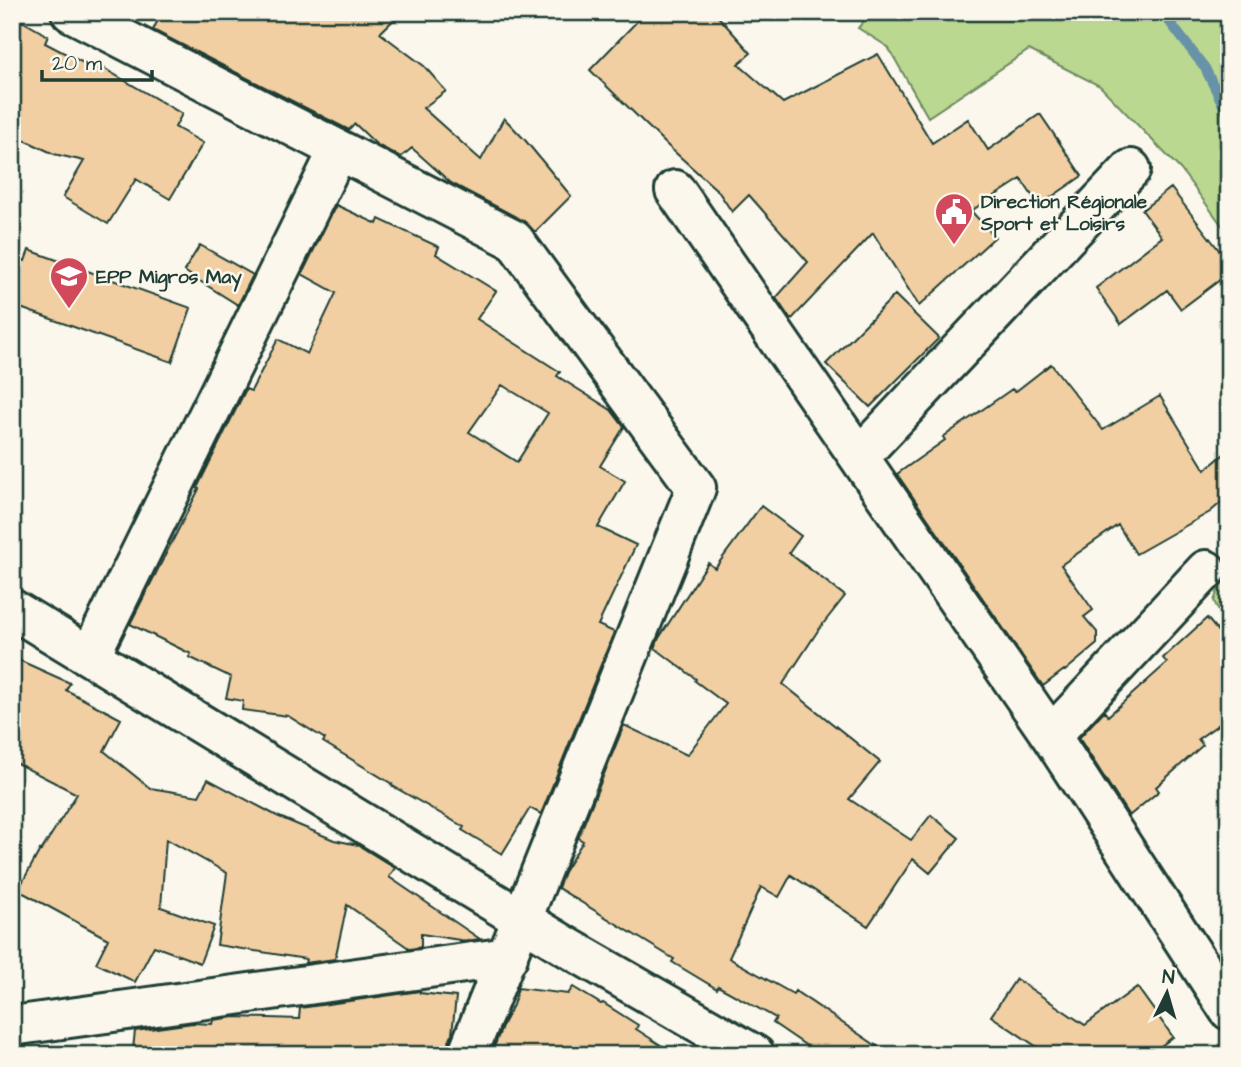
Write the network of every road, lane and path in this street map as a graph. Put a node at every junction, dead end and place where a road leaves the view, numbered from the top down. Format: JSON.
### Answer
{"nodes":[{"id":1,"x":71,"y":12,"type":"edge"},
{"id":2,"x":338,"y":151,"type":"junction"},
{"id":3,"x":1131,"y":169,"type":"dead end"},
{"id":4,"x":675,"y":190,"type":"dead end"},
{"id":5,"x":859,"y":457,"type":"junction"},
{"id":6,"x":1206,"y":570,"type":"dead end"},
{"id":7,"x":12,"y":608,"type":"edge"},
{"id":8,"x":90,"y":656,"type":"junction"},
{"id":9,"x":1051,"y":736,"type":"junction"},
{"id":10,"x":523,"y":919,"type":"junction"},
{"id":11,"x":508,"y":957,"type":"junction"},
{"id":12,"x":1229,"y":1010,"type":"edge"},
{"id":13,"x":12,"y":1026,"type":"edge"},
{"id":14,"x":467,"y":1055,"type":"edge"},
{"id":15,"x":755,"y":1055,"type":"edge"}],
"edges":[{"from":1,"to":2,"type":"street"},
{"from":2,"to":8,"type":"street"},
{"from":2,"to":10,"type":"street"},
{"from":3,"to":5,"type":"street"},
{"from":4,"to":5,"type":"street"},
{"from":5,"to":9,"type":"street"},
{"from":6,"to":9,"type":"street"},
{"from":7,"to":8,"type":"street"},
{"from":8,"to":10,"type":"street"},
{"from":9,"to":12,"type":"street"},
{"from":10,"to":11,"type":"street"},
{"from":10,"to":15,"type":"street"},
{"from":11,"to":13,"type":"street"},
{"from":11,"to":14,"type":"street"}]}
